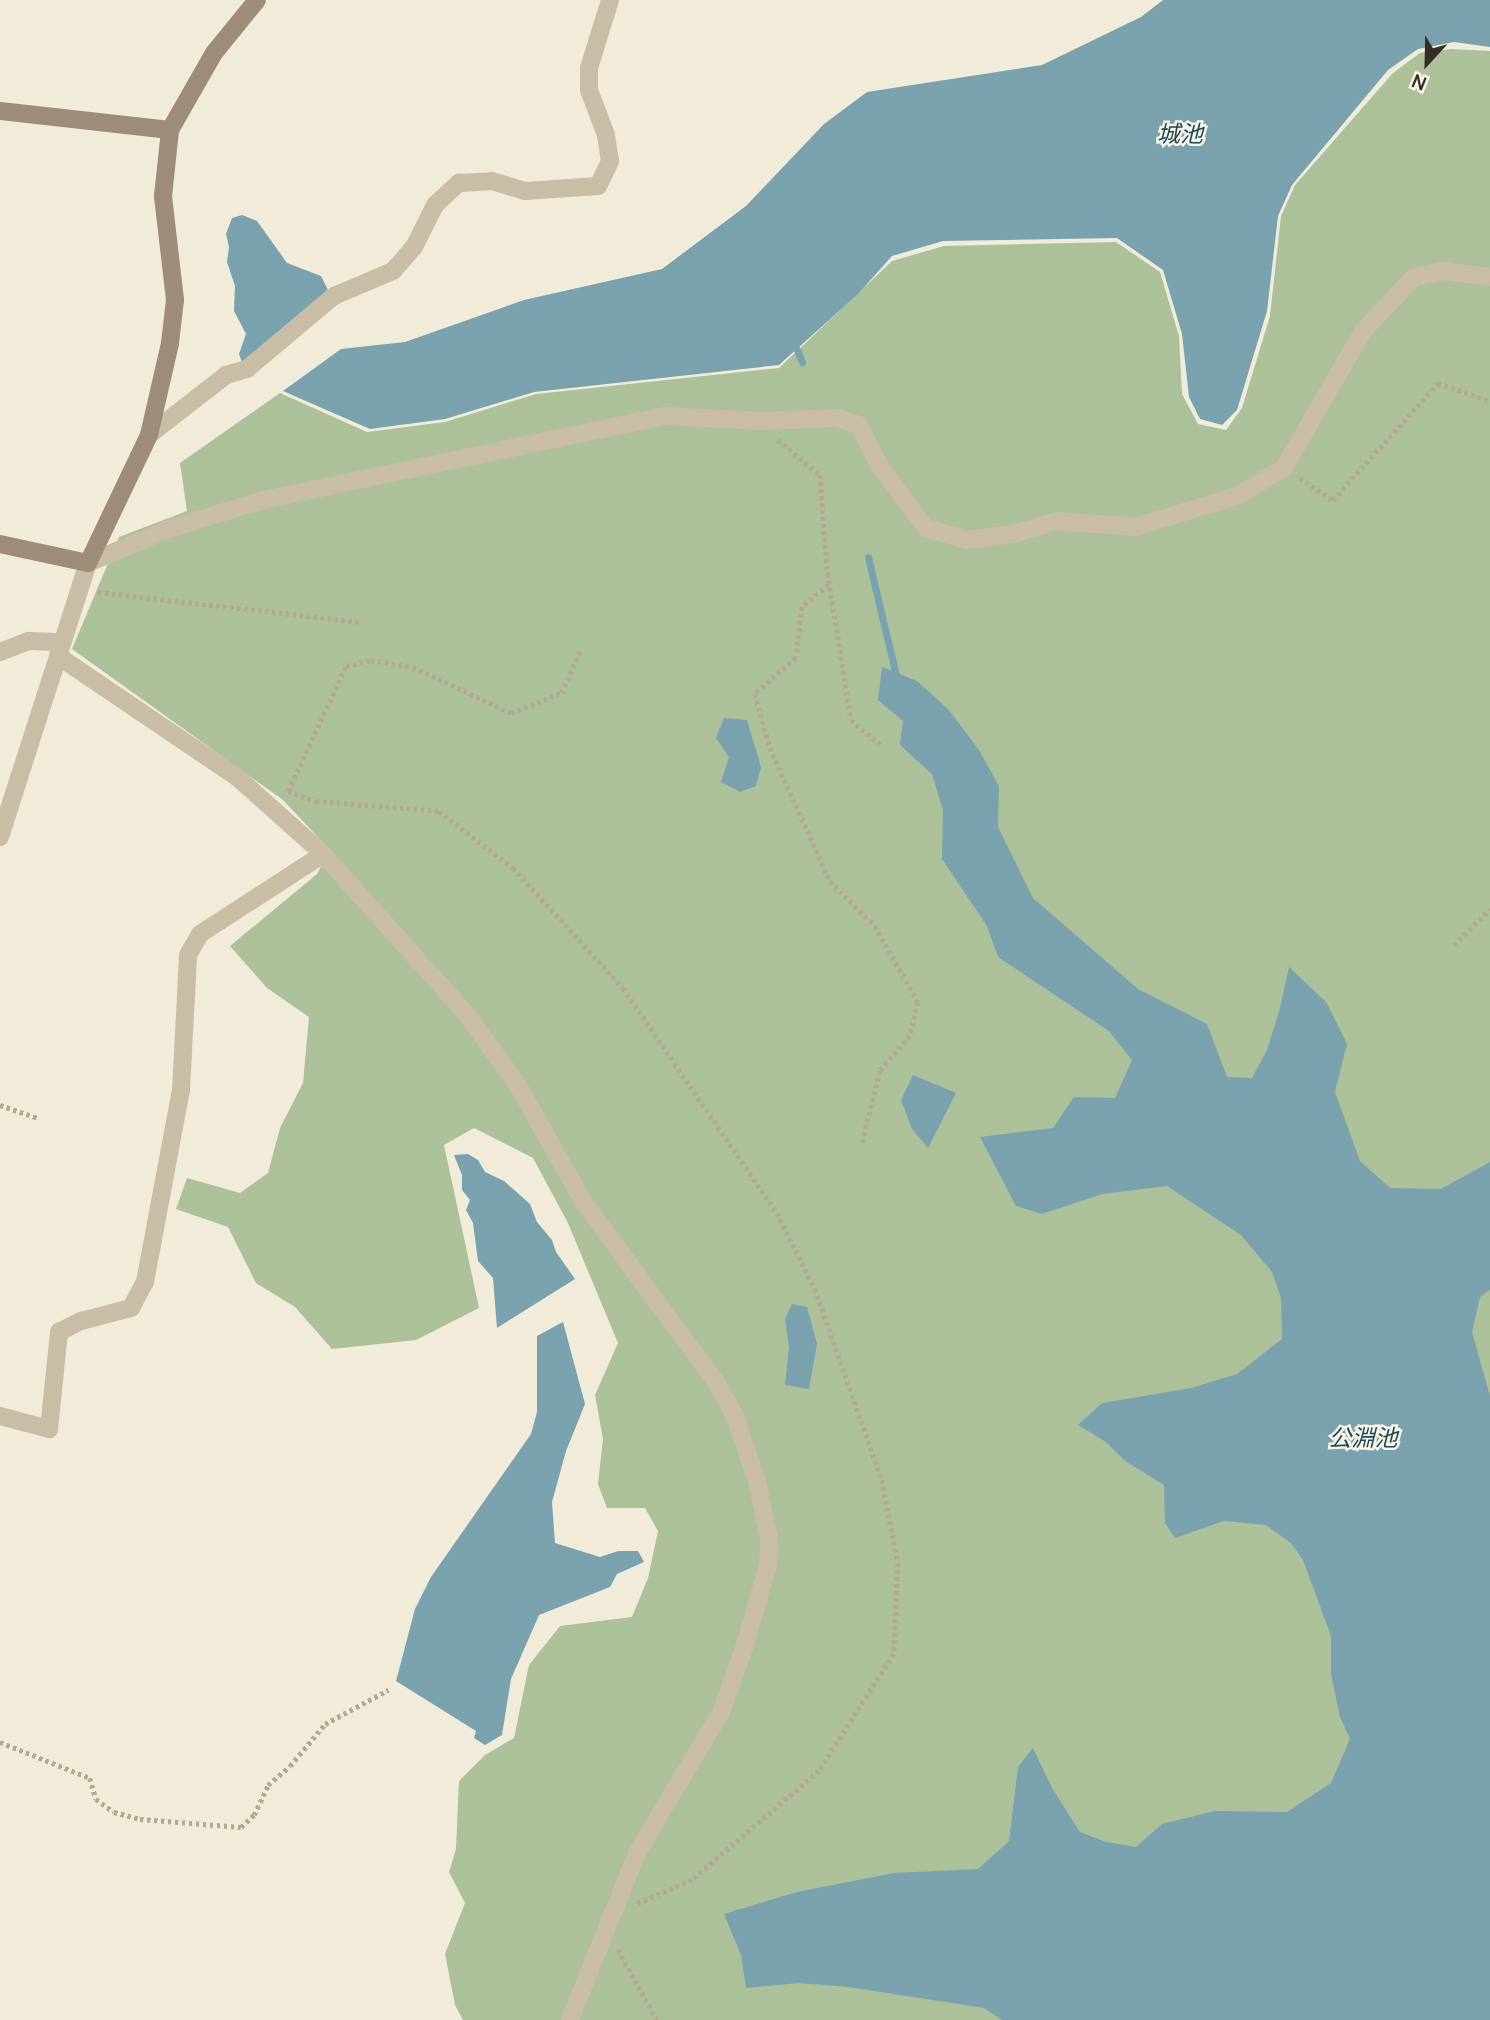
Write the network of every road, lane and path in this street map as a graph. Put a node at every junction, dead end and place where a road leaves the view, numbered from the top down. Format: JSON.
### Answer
{"nodes":[{"id":1,"x":257,"y":0,"type":"edge"},
{"id":2,"x":610,"y":0,"type":"edge"},
{"id":3,"x":0,"y":111,"type":"edge"},
{"id":4,"x":170,"y":130,"type":"junction"},
{"id":5,"x":1490,"y":277,"type":"edge"},
{"id":6,"x":1490,"y":401,"type":"edge"},
{"id":7,"x":761,"y":421,"type":"junction"},
{"id":8,"x":149,"y":435,"type":"junction"},
{"id":9,"x":1284,"y":468,"type":"junction"},
{"id":10,"x":0,"y":544,"type":"edge"},
{"id":11,"x":88,"y":563,"type":"junction"},
{"id":12,"x":829,"y":584,"type":"junction"},
{"id":13,"x":79,"y":590,"type":"junction"},
{"id":14,"x":361,"y":622,"type":"dead end"},
{"id":15,"x":60,"y":649,"type":"junction"},
{"id":16,"x":581,"y":650,"type":"dead end"},
{"id":17,"x":0,"y":652,"type":"edge"},
{"id":18,"x":882,"y":746,"type":"dead end"},
{"id":19,"x":288,"y":791,"type":"junction"},
{"id":20,"x":278,"y":814,"type":"junction"},
{"id":21,"x":0,"y":838,"type":"edge"},
{"id":22,"x":323,"y":854,"type":"junction"},
{"id":23,"x":1490,"y":909,"type":"edge"},
{"id":24,"x":1454,"y":945,"type":"dead end"},
{"id":25,"x":0,"y":1105,"type":"edge"},
{"id":26,"x":37,"y":1118,"type":"dead end"},
{"id":27,"x":862,"y":1144,"type":"dead end"},
{"id":28,"x":0,"y":1416,"type":"edge"},
{"id":29,"x":388,"y":1690,"type":"dead end"},
{"id":30,"x":0,"y":1742,"type":"edge"},
{"id":31,"x":609,"y":1922,"type":"junction"},
{"id":32,"x":570,"y":2020,"type":"edge"},
{"id":33,"x":657,"y":2020,"type":"edge"}],
"edges":[{"from":1,"to":4,"type":"street"},
{"from":2,"to":8,"type":"street"},
{"from":3,"to":4,"type":"street"},
{"from":4,"to":8,"type":"street"},
{"from":5,"to":9,"type":"street"},
{"from":6,"to":9,"type":"path"},
{"from":7,"to":9,"type":"street"},
{"from":7,"to":11,"type":"street"},
{"from":7,"to":12,"type":"path"},
{"from":8,"to":11,"type":"street"},
{"from":10,"to":11,"type":"street"},
{"from":11,"to":13,"type":"street"},
{"from":12,"to":18,"type":"path"},
{"from":12,"to":27,"type":"path"},
{"from":13,"to":14,"type":"path"},
{"from":13,"to":15,"type":"street"},
{"from":15,"to":17,"type":"street"},
{"from":15,"to":20,"type":"street"},
{"from":15,"to":21,"type":"street"},
{"from":16,"to":19,"type":"path"},
{"from":19,"to":20,"type":"path"},
{"from":19,"to":31,"type":"path"},
{"from":20,"to":22,"type":"street"},
{"from":22,"to":28,"type":"street"},
{"from":22,"to":31,"type":"street"},
{"from":23,"to":24,"type":"path"},
{"from":25,"to":26,"type":"path"},
{"from":29,"to":30,"type":"path"},
{"from":31,"to":32,"type":"street"},
{"from":31,"to":33,"type":"path"}]}
